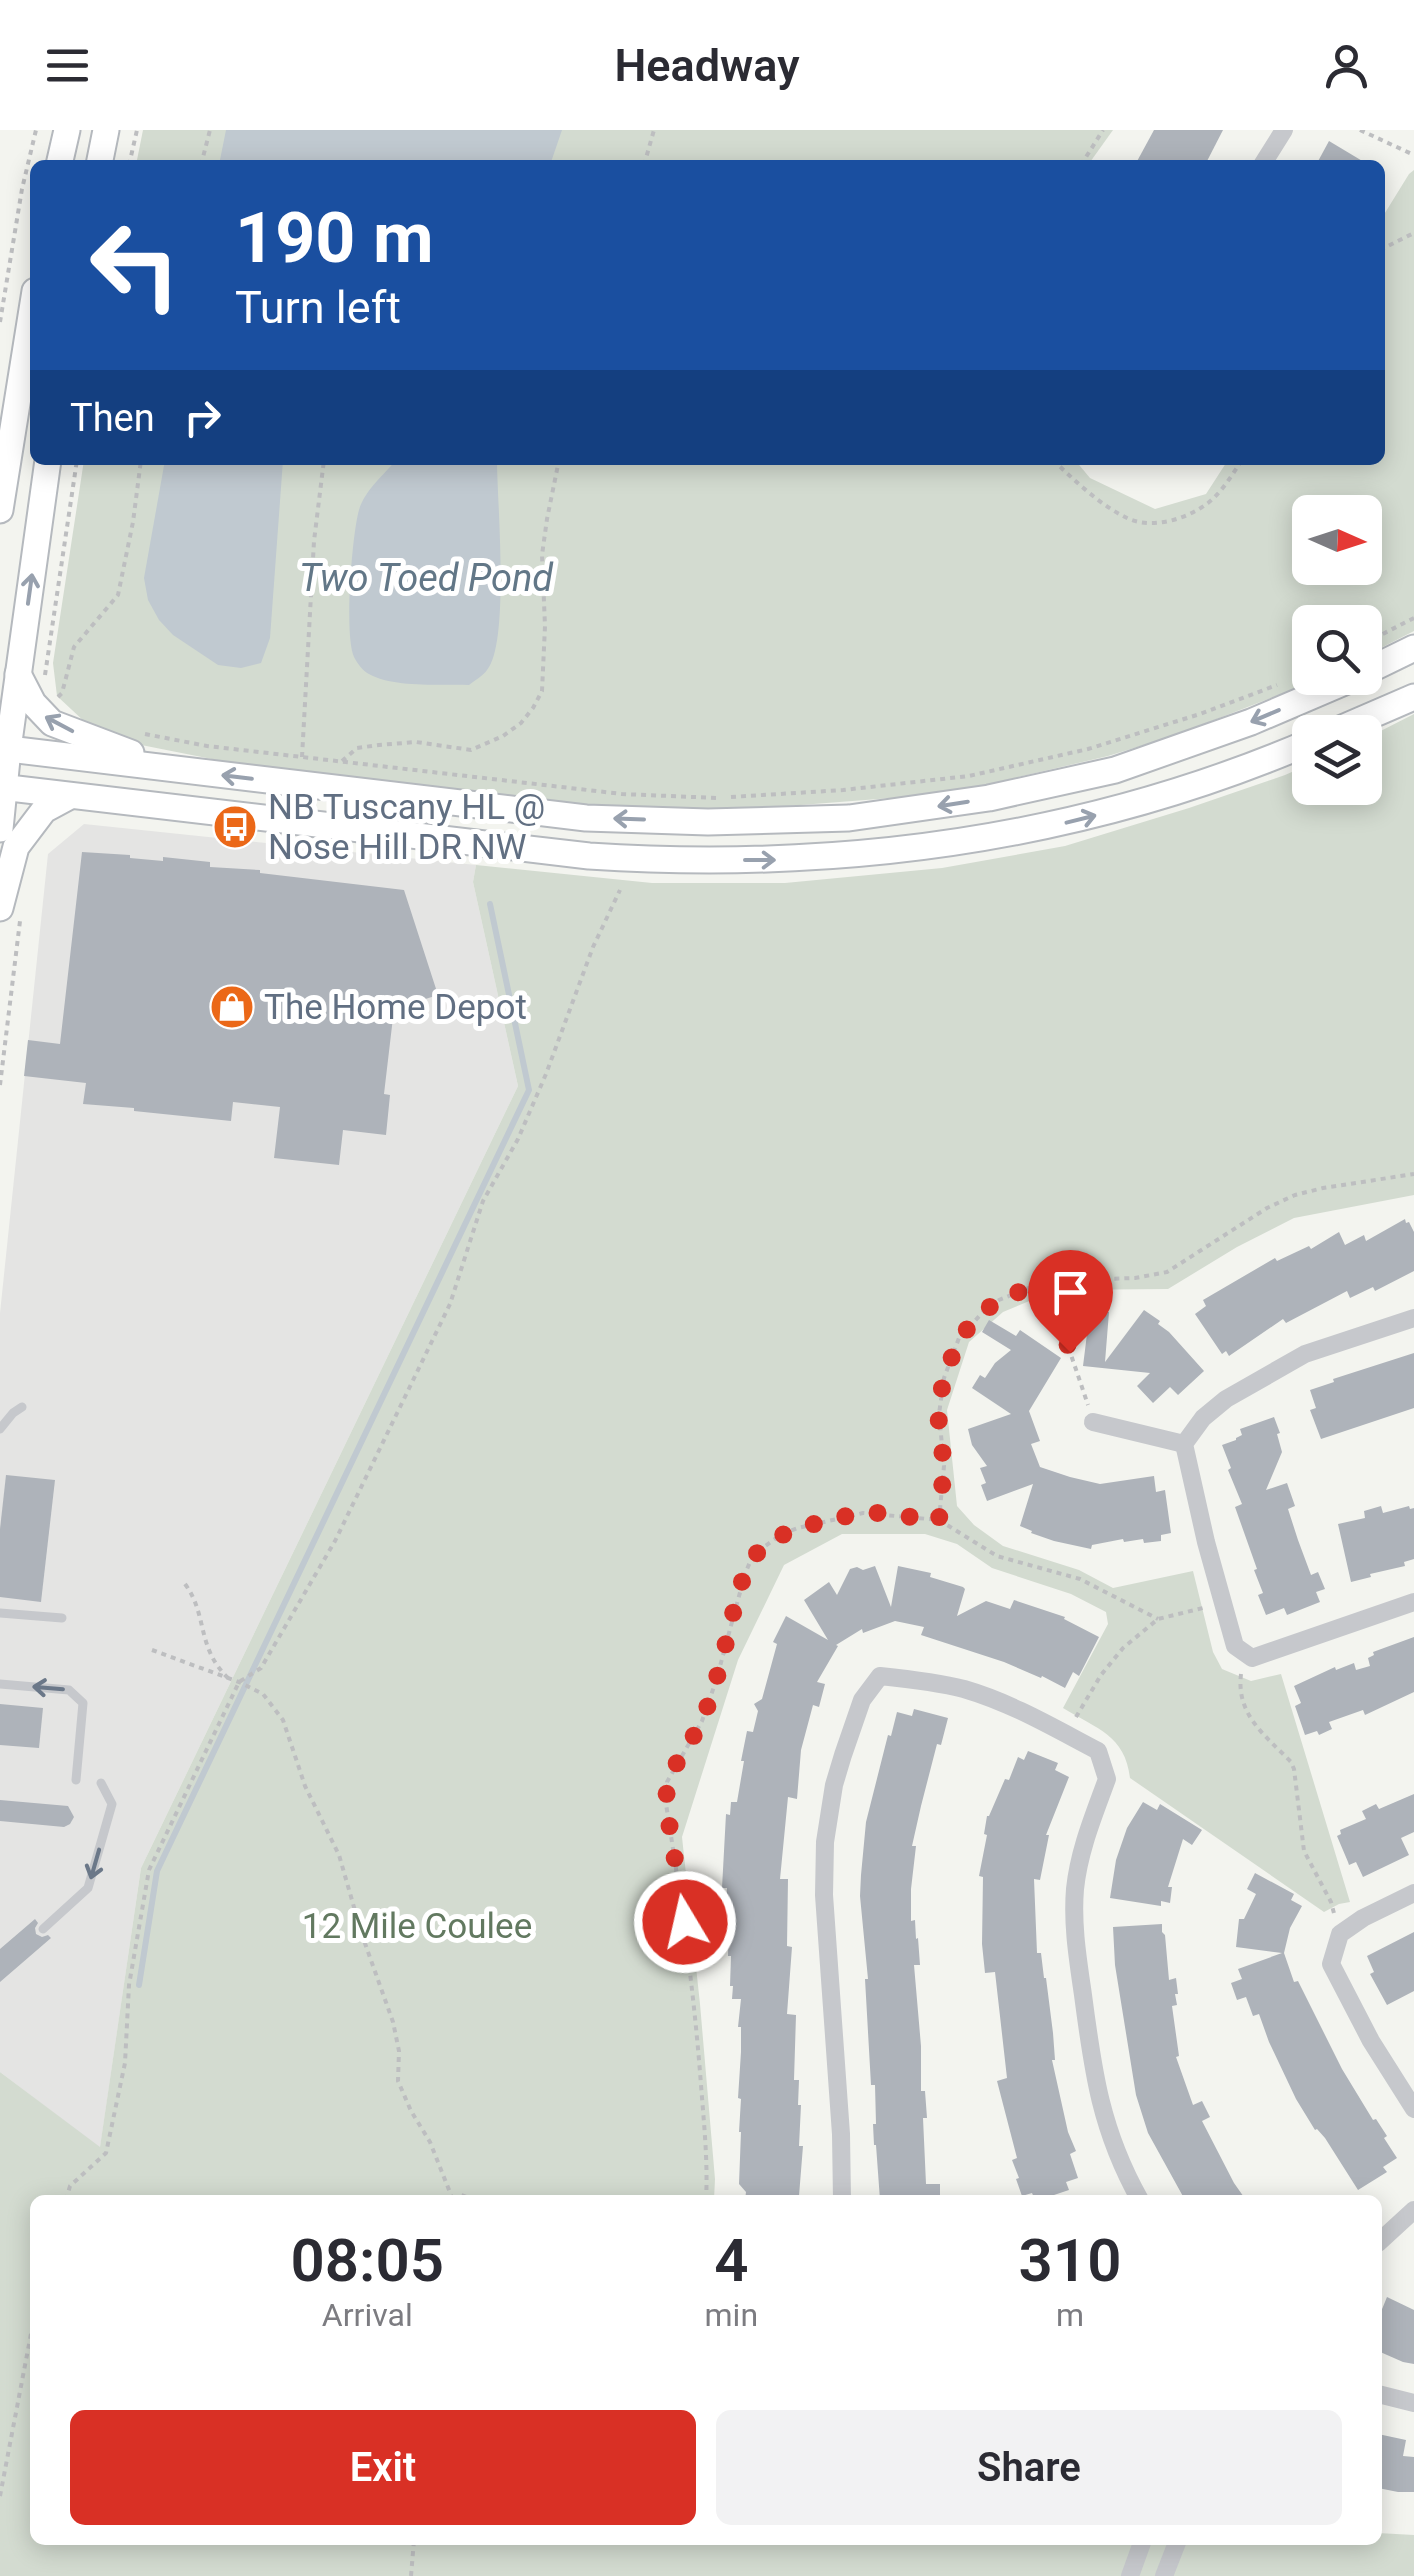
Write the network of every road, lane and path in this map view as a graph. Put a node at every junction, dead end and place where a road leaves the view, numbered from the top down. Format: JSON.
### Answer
{"nodes":[{"id":1,"x":36,"y":130,"type":"edge"},
{"id":2,"x":66,"y":130,"type":"edge"},
{"id":3,"x":106,"y":130,"type":"edge"},
{"id":4,"x":137,"y":130,"type":"edge"},
{"id":5,"x":210,"y":130,"type":"edge"},
{"id":6,"x":654,"y":130,"type":"edge"},
{"id":7,"x":1103,"y":130,"type":"edge"},
{"id":8,"x":1284,"y":130,"type":"edge"},
{"id":9,"x":1360,"y":130,"type":"edge"},
{"id":10,"x":1414,"y":155,"type":"edge"},
{"id":11,"x":61,"y":160,"type":"edge"},
{"id":12,"x":100,"y":160,"type":"edge"},
{"id":13,"x":130,"y":160,"type":"edge"},
{"id":14,"x":202,"y":160,"type":"edge"},
{"id":15,"x":645,"y":160,"type":"edge"},
{"id":16,"x":1085,"y":160,"type":"edge"},
{"id":17,"x":1265,"y":160,"type":"edge"},
{"id":18,"x":1414,"y":233,"type":"edge"},
{"id":19,"x":1385,"y":248,"type":"edge"},
{"id":20,"x":0,"y":322,"type":"edge"},
{"id":21,"x":30,"y":322,"type":"edge"},
{"id":22,"x":47,"y":465,"type":"edge"},
{"id":23,"x":76,"y":465,"type":"edge"},
{"id":24,"x":140,"y":465,"type":"edge"},
{"id":25,"x":323,"y":465,"type":"edge"},
{"id":26,"x":559,"y":465,"type":"edge"},
{"id":27,"x":1059,"y":465,"type":"edge"},
{"id":28,"x":1239,"y":465,"type":"edge"},
{"id":29,"x":0,"y":510,"type":"edge"},
{"id":30,"x":1414,"y":618,"type":"edge"},
{"id":31,"x":1382,"y":634,"type":"edge"},
{"id":32,"x":1414,"y":648,"type":"edge"},
{"id":33,"x":1382,"y":664,"type":"edge"},
{"id":34,"x":18,"y":674,"type":"junction"},
{"id":35,"x":1292,"y":677,"type":"edge"},
{"id":36,"x":45,"y":681,"type":"dead end"},
{"id":37,"x":1314,"y":695,"type":"edge"},
{"id":38,"x":1414,"y":697,"type":"edge"},
{"id":39,"x":51,"y":704,"type":"dead end"},
{"id":40,"x":1372,"y":715,"type":"edge"},
{"id":41,"x":131,"y":732,"type":"dead end"},
{"id":42,"x":4,"y":749,"type":"edge"},
{"id":43,"x":1292,"y":750,"type":"edge"},
{"id":44,"x":302,"y":757,"type":"junction"},
{"id":45,"x":342,"y":761,"type":"junction"},
{"id":46,"x":183,"y":769,"type":"junction"},
{"id":47,"x":2,"y":788,"type":"edge"},
{"id":48,"x":71,"y":796,"type":"junction"},
{"id":49,"x":0,"y":829,"type":"edge"},
{"id":50,"x":620,"y":890,"type":"dead end"},
{"id":51,"x":11,"y":911,"type":"edge"},
{"id":52,"x":0,"y":1085,"type":"edge"},
{"id":53,"x":1414,"y":1174,"type":"edge"},
{"id":54,"x":1046,"y":1281,"type":"junction"},
{"id":55,"x":1414,"y":1318,"type":"edge"},
{"id":56,"x":22,"y":1407,"type":"dead end"},
{"id":57,"x":1094,"y":1422,"type":"joint"},
{"id":58,"x":0,"y":1428,"type":"edge"},
{"id":59,"x":1184,"y":1444,"type":"junction"},
{"id":60,"x":939,"y":1520,"type":"junction"},
{"id":61,"x":185,"y":1584,"type":"dead end"},
{"id":62,"x":1414,"y":1602,"type":"edge"},
{"id":63,"x":1223,"y":1604,"type":"junction"},
{"id":64,"x":0,"y":1613,"type":"edge"},
{"id":65,"x":62,"y":1618,"type":"dead end"},
{"id":66,"x":1158,"y":1620,"type":"junction"},
{"id":67,"x":152,"y":1650,"type":"dead end"},
{"id":68,"x":1252,"y":1658,"type":"junction"},
{"id":69,"x":231,"y":1681,"type":"junction"},
{"id":70,"x":239,"y":1682,"type":"junction"},
{"id":71,"x":0,"y":1684,"type":"edge"},
{"id":72,"x":1066,"y":1734,"type":"junction"},
{"id":73,"x":76,"y":1780,"type":"dead end"},
{"id":74,"x":102,"y":1783,"type":"dead end"},
{"id":75,"x":1414,"y":1893,"type":"edge"},
{"id":76,"x":43,"y":1929,"type":"dead end"},
{"id":77,"x":1340,"y":1934,"type":"junction"},
{"id":78,"x":1414,"y":2109,"type":"edge"},
{"id":79,"x":67,"y":2195,"type":"edge"},
{"id":80,"x":451,"y":2195,"type":"edge"},
{"id":81,"x":706,"y":2195,"type":"edge"},
{"id":82,"x":842,"y":2195,"type":"edge"},
{"id":83,"x":1137,"y":2195,"type":"edge"},
{"id":84,"x":1414,"y":2210,"type":"edge"},
{"id":85,"x":1382,"y":2240,"type":"edge"},
{"id":86,"x":30,"y":2339,"type":"edge"},
{"id":87,"x":1382,"y":2395,"type":"edge"},
{"id":88,"x":1414,"y":2403,"type":"edge"},
{"id":89,"x":0,"y":2496,"type":"edge"},
{"id":90,"x":414,"y":2545,"type":"edge"},
{"id":91,"x":1141,"y":2545,"type":"edge"},
{"id":92,"x":1176,"y":2545,"type":"edge"},
{"id":93,"x":411,"y":2576,"type":"edge"},
{"id":94,"x":1130,"y":2576,"type":"edge"},
{"id":95,"x":1164,"y":2576,"type":"edge"}],
"edges":[{"from":1,"to":20,"type":"path"},
{"from":2,"to":11,"type":"street"},
{"from":3,"to":12,"type":"street"},
{"from":4,"to":13,"type":"path"},
{"from":5,"to":14,"type":"path"},
{"from":6,"to":15,"type":"path"},
{"from":7,"to":16,"type":"path"},
{"from":8,"to":17,"type":"street"},
{"from":9,"to":10,"type":"path"},
{"from":18,"to":19,"type":"path"},
{"from":21,"to":29,"type":"street"},
{"from":34,"to":22,"type":"street","one_way":true},
{"from":23,"to":36,"type":"path"},
{"from":24,"to":39,"type":"path"},
{"from":25,"to":44,"type":"path"},
{"from":26,"to":45,"type":"path"},
{"from":27,"to":28,"type":"path"},
{"from":30,"to":31,"type":"path"},
{"from":32,"to":33,"type":"street"},
{"from":34,"to":42,"type":"street"},
{"from":46,"to":34,"type":"street","one_way":true},
{"from":35,"to":45,"type":"path"},
{"from":37,"to":46,"type":"street","one_way":true},
{"from":38,"to":40,"type":"street"},
{"from":41,"to":44,"type":"path"},
{"from":42,"to":46,"type":"street"},
{"from":42,"to":47,"type":"street"},
{"from":48,"to":43,"type":"street","one_way":true},
{"from":44,"to":45,"type":"path"},
{"from":47,"to":48,"type":"street"},
{"from":47,"to":49,"type":"street"},
{"from":48,"to":51,"type":"street"},
{"from":50,"to":70,"type":"path"},
{"from":51,"to":52,"type":"path"},
{"from":53,"to":54,"type":"path"},
{"from":54,"to":57,"type":"path"},
{"from":54,"to":60,"type":"path"},
{"from":55,"to":59,"type":"street"},
{"from":56,"to":58,"type":"lane"},
{"from":57,"to":59,"type":"street"},
{"from":59,"to":63,"type":"street"},
{"from":60,"to":66,"type":"path"},
{"from":60,"to":81,"type":"path"},
{"from":61,"to":69,"type":"path"},
{"from":62,"to":68,"type":"street"},
{"from":63,"to":66,"type":"path"},
{"from":63,"to":68,"type":"street"},
{"from":64,"to":65,"type":"lane"},
{"from":66,"to":72,"type":"path"},
{"from":67,"to":69,"type":"path"},
{"from":68,"to":77,"type":"path"},
{"from":69,"to":70,"type":"path"},
{"from":70,"to":79,"type":"path"},
{"from":70,"to":80,"type":"path"},
{"from":73,"to":71,"type":"lane","one_way":true},
{"from":72,"to":82,"type":"street"},
{"from":72,"to":83,"type":"street"},
{"from":74,"to":76,"type":"lane","one_way":true},
{"from":75,"to":77,"type":"street"},
{"from":77,"to":78,"type":"street"},
{"from":84,"to":85,"type":"street"},
{"from":86,"to":89,"type":"path"},
{"from":87,"to":88,"type":"street"},
{"from":90,"to":93,"type":"path"},
{"from":91,"to":94,"type":"street"},
{"from":92,"to":95,"type":"street"}]}
